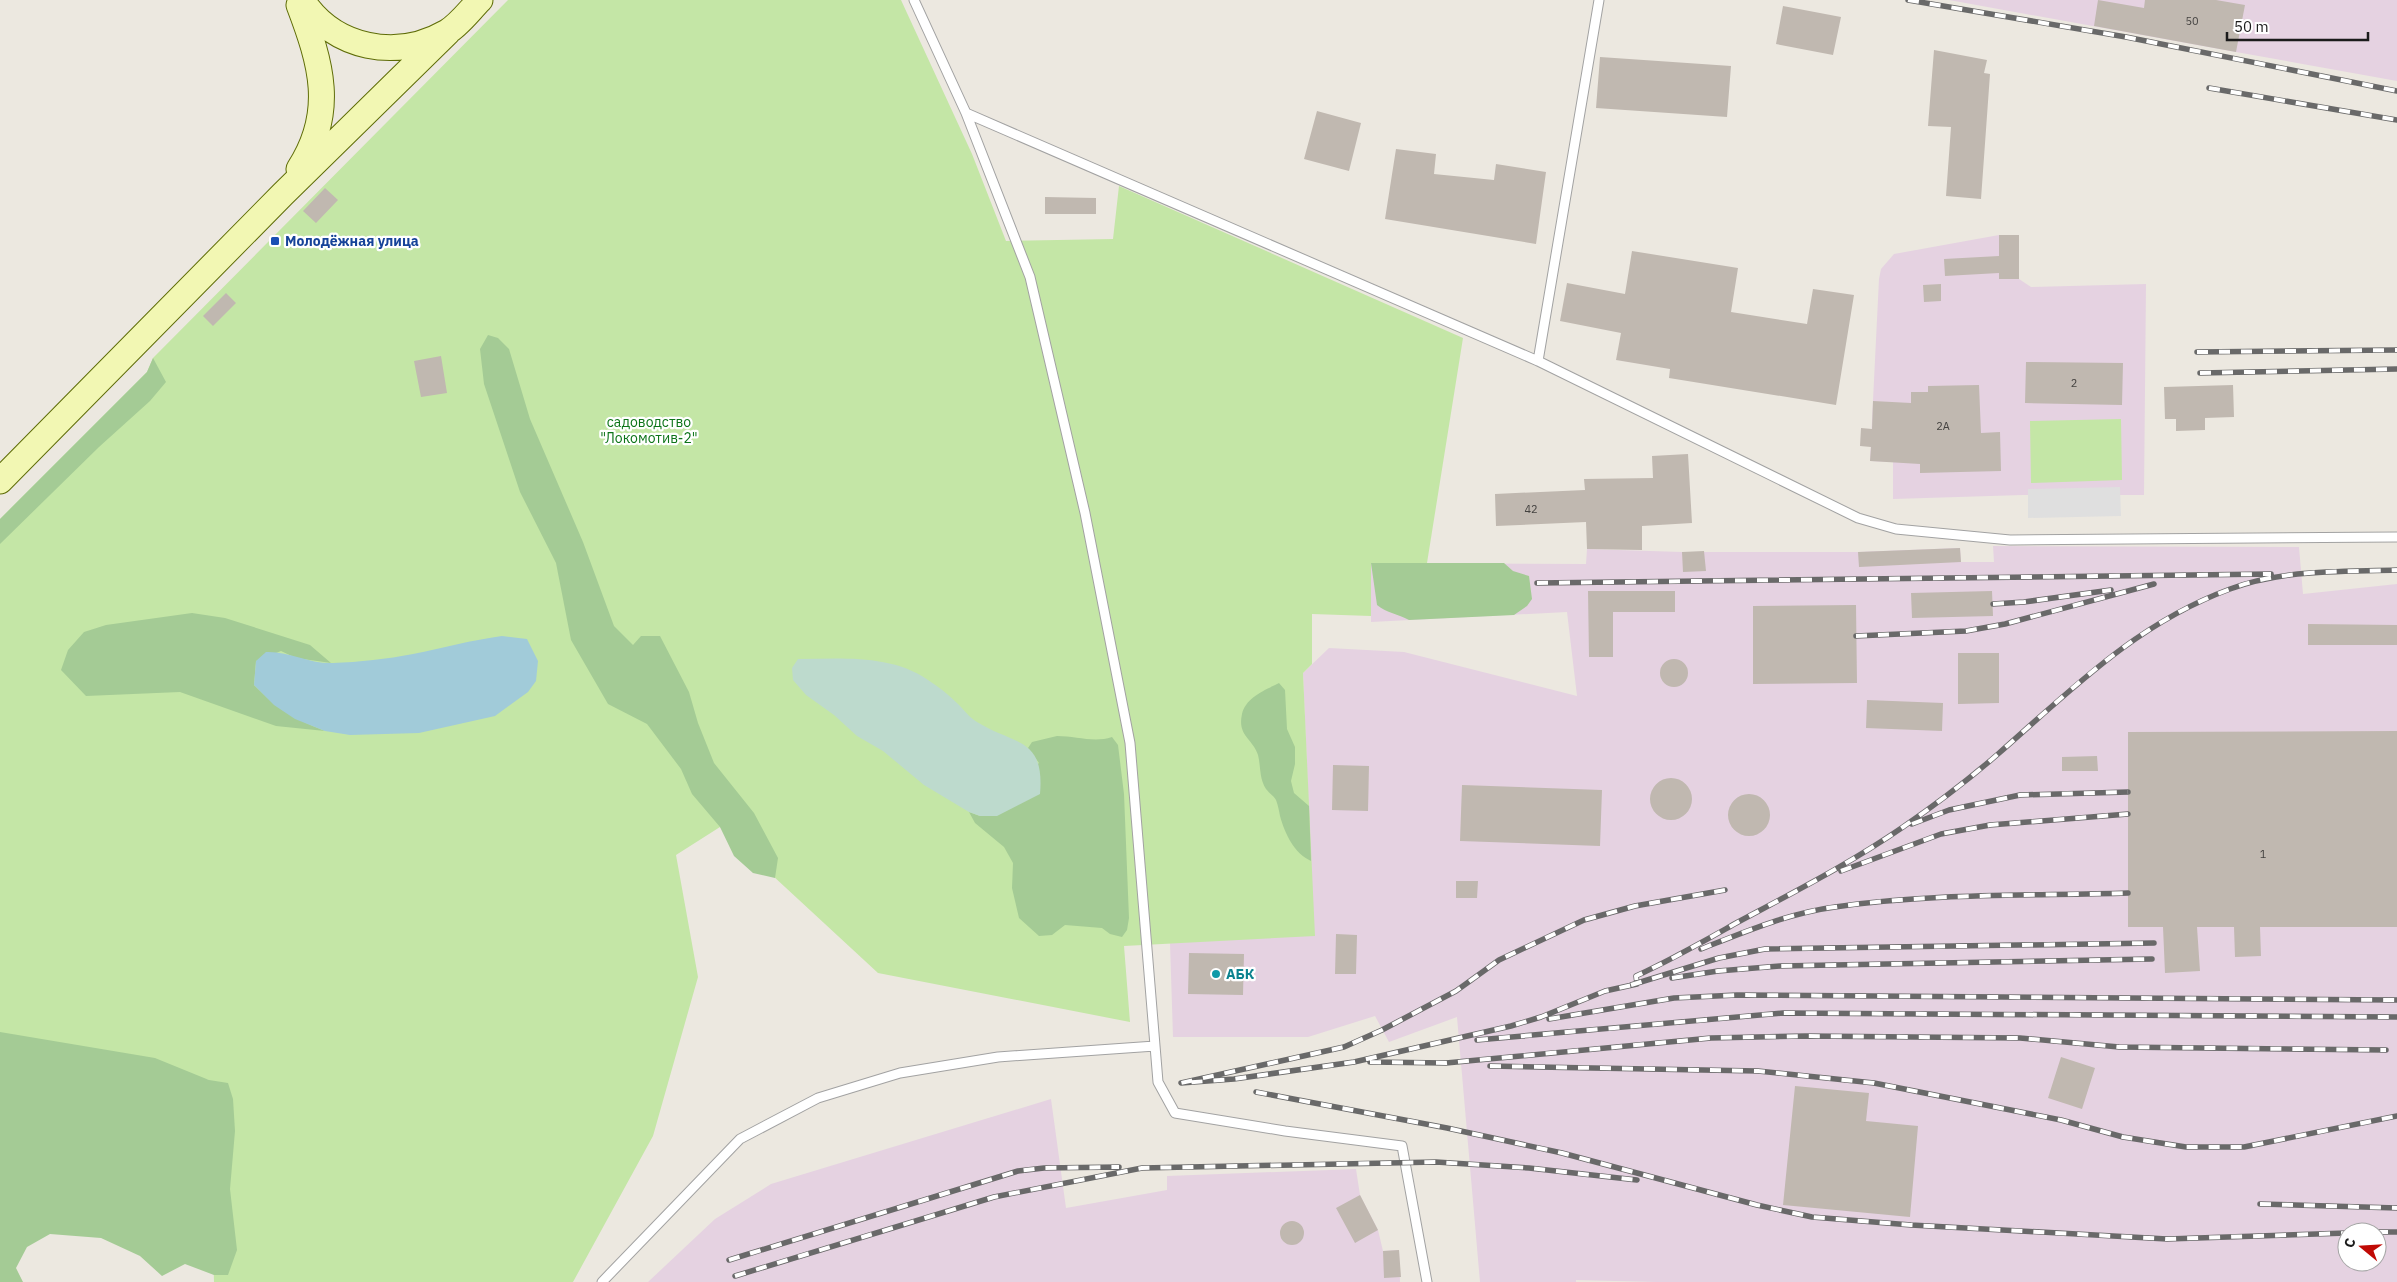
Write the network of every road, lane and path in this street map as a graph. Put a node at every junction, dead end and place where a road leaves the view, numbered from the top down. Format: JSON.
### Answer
{"nodes":[{"id":1,"x":298,"y":0,"type":"edge"},
{"id":2,"x":302,"y":0,"type":"edge"},
{"id":3,"x":914,"y":0,"type":"edge"},
{"id":4,"x":1599,"y":0,"type":"edge"},
{"id":5,"x":476,"y":2,"type":"edge"},
{"id":6,"x":448,"y":32,"type":"junction"},
{"id":7,"x":966,"y":113,"type":"junction"},
{"id":8,"x":283,"y":194,"type":"junction"},
{"id":9,"x":1538,"y":361,"type":"junction"},
{"id":10,"x":0,"y":481,"type":"edge"},
{"id":11,"x":2397,"y":537,"type":"edge"},
{"id":12,"x":1155,"y":1046,"type":"junction"},
{"id":13,"x":602,"y":1282,"type":"edge"},
{"id":14,"x":1427,"y":1282,"type":"edge"}],
"edges":[{"from":1,"to":8,"type":"street"},
{"from":2,"to":6,"type":"street"},
{"from":3,"to":7,"type":"lane"},
{"from":4,"to":9,"type":"lane"},
{"from":5,"to":6,"type":"street"},
{"from":6,"to":8,"type":"street"},
{"from":7,"to":9,"type":"lane"},
{"from":7,"to":12,"type":"lane"},
{"from":8,"to":10,"type":"street"},
{"from":9,"to":11,"type":"lane"},
{"from":12,"to":13,"type":"lane"},
{"from":12,"to":14,"type":"lane"}]}
